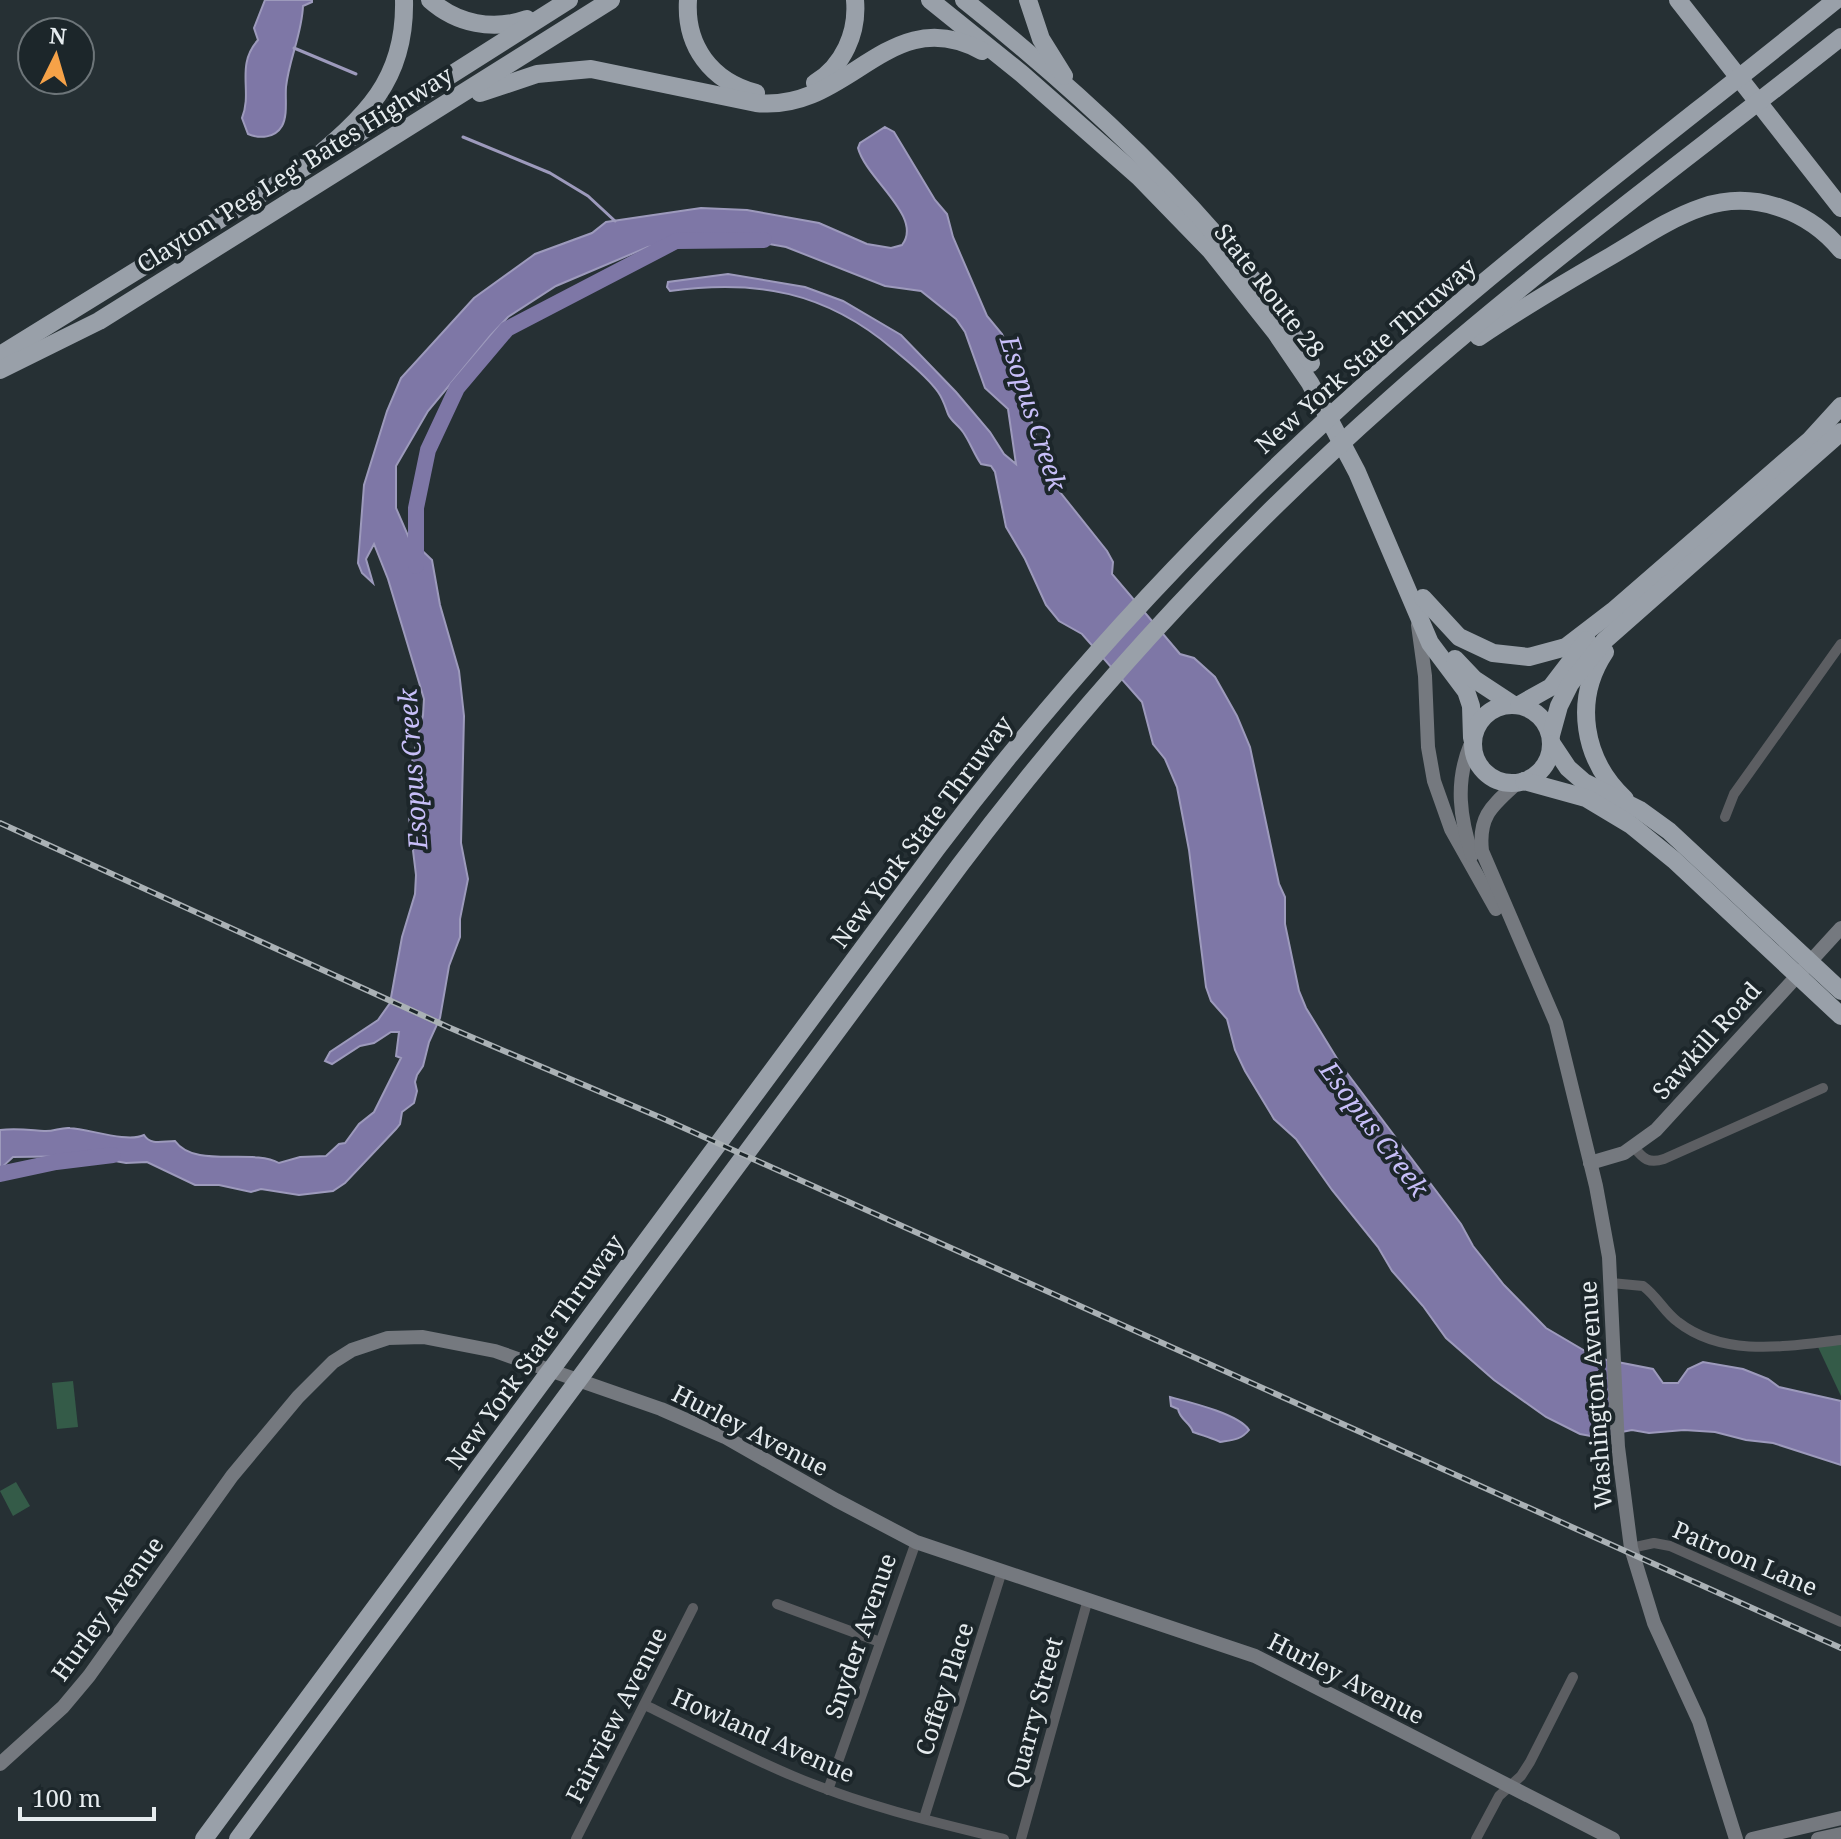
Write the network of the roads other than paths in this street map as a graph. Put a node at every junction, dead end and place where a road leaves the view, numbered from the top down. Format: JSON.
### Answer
{"nodes":[{"id":1,"x":404,"y":0,"type":"edge"},
{"id":2,"x":430,"y":0,"type":"edge"},
{"id":3,"x":567,"y":0,"type":"edge"},
{"id":4,"x":611,"y":0,"type":"edge"},
{"id":5,"x":688,"y":0,"type":"edge"},
{"id":6,"x":855,"y":0,"type":"edge"},
{"id":7,"x":930,"y":0,"type":"edge"},
{"id":8,"x":964,"y":0,"type":"edge"},
{"id":9,"x":1028,"y":0,"type":"edge"},
{"id":10,"x":1678,"y":0,"type":"edge"},
{"id":11,"x":1686,"y":0,"type":"edge"},
{"id":12,"x":1816,"y":0,"type":"edge"},
{"id":13,"x":1836,"y":0,"type":"edge"},
{"id":14,"x":1841,"y":37,"type":"edge"},
{"id":15,"x":1722,"y":50,"type":"junction"},
{"id":16,"x":1046,"y":94,"type":"junction"},
{"id":17,"x":1714,"y":99,"type":"junction"},
{"id":18,"x":1081,"y":101,"type":"junction"},
{"id":19,"x":433,"y":112,"type":"junction"},
{"id":20,"x":1777,"y":121,"type":"junction"},
{"id":21,"x":306,"y":166,"type":"junction"},
{"id":22,"x":1841,"y":196,"type":"edge"},
{"id":23,"x":1841,"y":208,"type":"edge"},
{"id":24,"x":1841,"y":250,"type":"edge"},
{"id":25,"x":0,"y":355,"type":"edge"},
{"id":26,"x":0,"y":370,"type":"edge"},
{"id":27,"x":1314,"y":379,"type":"junction"},
{"id":28,"x":1391,"y":398,"type":"junction"},
{"id":29,"x":1841,"y":406,"type":"edge"},
{"id":30,"x":1841,"y":416,"type":"edge"},
{"id":31,"x":1841,"y":432,"type":"edge"},
{"id":32,"x":1816,"y":434,"type":"junction"},
{"id":33,"x":1649,"y":600,"type":"junction"},
{"id":34,"x":1419,"y":605,"type":"junction"},
{"id":35,"x":1613,"y":611,"type":"junction"},
{"id":36,"x":1841,"y":644,"type":"edge"},
{"id":37,"x":1516,"y":704,"type":"junction"},
{"id":38,"x":1552,"y":739,"type":"junction"},
{"id":39,"x":1471,"y":742,"type":"junction"},
{"id":40,"x":1521,"y":782,"type":"junction"},
{"id":41,"x":1640,"y":810,"type":"junction"},
{"id":42,"x":1725,"y":817,"type":"dead end"},
{"id":43,"x":1496,"y":909,"type":"junction"},
{"id":44,"x":1841,"y":928,"type":"edge"},
{"id":45,"x":1520,"y":942,"type":"junction"},
{"id":46,"x":1841,"y":991,"type":"edge"},
{"id":47,"x":1841,"y":1016,"type":"edge"},
{"id":48,"x":1823,"y":1088,"type":"dead end"},
{"id":49,"x":1634,"y":1147,"type":"junction"},
{"id":50,"x":1590,"y":1163,"type":"junction"},
{"id":51,"x":1611,"y":1283,"type":"junction"},
{"id":52,"x":1841,"y":1340,"type":"edge"},
{"id":53,"x":916,"y":1542,"type":"junction"},
{"id":54,"x":1631,"y":1548,"type":"junction"},
{"id":55,"x":1002,"y":1571,"type":"junction"},
{"id":56,"x":1088,"y":1599,"type":"junction"},
{"id":57,"x":777,"y":1604,"type":"dead end"},
{"id":58,"x":693,"y":1608,"type":"dead end"},
{"id":59,"x":1841,"y":1622,"type":"edge"},
{"id":60,"x":880,"y":1642,"type":"junction"},
{"id":61,"x":1573,"y":1677,"type":"dead end"},
{"id":62,"x":645,"y":1705,"type":"junction"},
{"id":63,"x":0,"y":1764,"type":"edge"},
{"id":64,"x":1511,"y":1785,"type":"junction"},
{"id":65,"x":828,"y":1790,"type":"junction"},
{"id":66,"x":924,"y":1818,"type":"junction"},
{"id":67,"x":1841,"y":1818,"type":"edge"},
{"id":68,"x":1841,"y":1834,"type":"edge"},
{"id":69,"x":204,"y":1839,"type":"edge"},
{"id":70,"x":238,"y":1839,"type":"edge"},
{"id":71,"x":576,"y":1839,"type":"edge"},
{"id":72,"x":1004,"y":1839,"type":"edge"},
{"id":73,"x":1021,"y":1839,"type":"edge"},
{"id":74,"x":1476,"y":1839,"type":"edge"},
{"id":75,"x":1613,"y":1839,"type":"edge"},
{"id":76,"x":1736,"y":1839,"type":"edge"},
{"id":77,"x":1752,"y":1839,"type":"edge"},
{"id":78,"x":1818,"y":1839,"type":"edge"}],
"edges":[{"from":1,"to":21,"type":"highway"},
{"from":2,"to":3,"type":"highway"},
{"from":3,"to":21,"type":"highway","name":"Clayton 'Peg Leg' Bates Highway"},
{"from":4,"to":19,"type":"highway","name":"Clayton 'Peg Leg' Bates Highway"},
{"from":5,"to":6,"type":"highway"},
{"from":7,"to":16,"type":"highway","name":"State Route 28"},
{"from":8,"to":18,"type":"highway","name":"State Route 28"},
{"from":9,"to":18,"type":"highway"},
{"from":10,"to":15,"type":"highway"},
{"from":11,"to":15,"type":"highway"},
{"from":12,"to":17,"type":"highway"},
{"from":13,"to":17,"type":"highway","name":"New York State Thruway"},
{"from":14,"to":28,"type":"highway","name":"New York State Thruway"},
{"from":15,"to":20,"type":"highway"},
{"from":16,"to":19,"type":"highway"},
{"from":16,"to":27,"type":"highway","name":"State Route 28"},
{"from":17,"to":69,"type":"highway","name":"New York State Thruway"},
{"from":18,"to":27,"type":"highway","name":"State Route 28"},
{"from":19,"to":26,"type":"highway","name":"Clayton 'Peg Leg' Bates Highway"},
{"from":20,"to":22,"type":"highway"},
{"from":20,"to":23,"type":"highway"},
{"from":21,"to":25,"type":"highway"},
{"from":24,"to":28,"type":"highway"},
{"from":27,"to":34,"type":"highway","name":"State Route 28"},
{"from":28,"to":70,"type":"highway","name":"New York State Thruway"},
{"from":29,"to":32,"type":"highway"},
{"from":30,"to":32,"type":"highway"},
{"from":31,"to":33,"type":"highway"},
{"from":32,"to":35,"type":"highway"},
{"from":33,"to":38,"type":"highway"},
{"from":33,"to":41,"type":"highway"},
{"from":34,"to":35,"type":"highway"},
{"from":34,"to":37,"type":"highway","name":"State Route 28"},
{"from":34,"to":39,"type":"highway","name":"State Route 28"},
{"from":34,"to":43,"type":"street"},
{"from":35,"to":37,"type":"highway"},
{"from":36,"to":42,"type":"street"},
{"from":37,"to":38,"type":"highway"},
{"from":37,"to":39,"type":"highway"},
{"from":38,"to":40,"type":"highway"},
{"from":38,"to":41,"type":"highway"},
{"from":39,"to":40,"type":"highway"},
{"from":39,"to":43,"type":"street","name":"Washington Avenue"},
{"from":40,"to":45,"type":"street","name":"Washington Avenue"},
{"from":40,"to":47,"type":"highway"},
{"from":41,"to":46,"type":"highway"},
{"from":43,"to":45,"type":"street","name":"Washington Avenue"},
{"from":44,"to":49,"type":"street","name":"Sawkill Road"},
{"from":45,"to":50,"type":"street","name":"Washington Avenue"},
{"from":48,"to":49,"type":"street"},
{"from":49,"to":50,"type":"street","name":"Sawkill Road"},
{"from":50,"to":51,"type":"street","name":"Washington Avenue"},
{"from":51,"to":52,"type":"street"},
{"from":51,"to":54,"type":"street","name":"Washington Avenue"},
{"from":53,"to":55,"type":"street","name":"Hurley Avenue"},
{"from":53,"to":60,"type":"street","name":"Snyder Avenue"},
{"from":53,"to":63,"type":"street","name":"Hurley Avenue"},
{"from":54,"to":59,"type":"street","name":"Patroon Lane"},
{"from":54,"to":76,"type":"street","name":"Washington Avenue"},
{"from":55,"to":56,"type":"street","name":"Hurley Avenue"},
{"from":55,"to":66,"type":"street","name":"Coffey Place"},
{"from":56,"to":64,"type":"street","name":"Hurley Avenue"},
{"from":56,"to":73,"type":"street","name":"Quarry Street"},
{"from":57,"to":60,"type":"street"},
{"from":58,"to":62,"type":"street","name":"Fairview Avenue"},
{"from":60,"to":65,"type":"street","name":"Snyder Avenue"},
{"from":61,"to":64,"type":"street"},
{"from":62,"to":65,"type":"street","name":"Howland Avenue"},
{"from":62,"to":71,"type":"street","name":"Fairview Avenue"},
{"from":64,"to":74,"type":"street"},
{"from":64,"to":75,"type":"street","name":"Hurley Avenue"},
{"from":65,"to":66,"type":"street","name":"Howland Avenue"},
{"from":66,"to":72,"type":"street","name":"Howland Avenue"},
{"from":67,"to":77,"type":"street"},
{"from":68,"to":78,"type":"street"}]}
